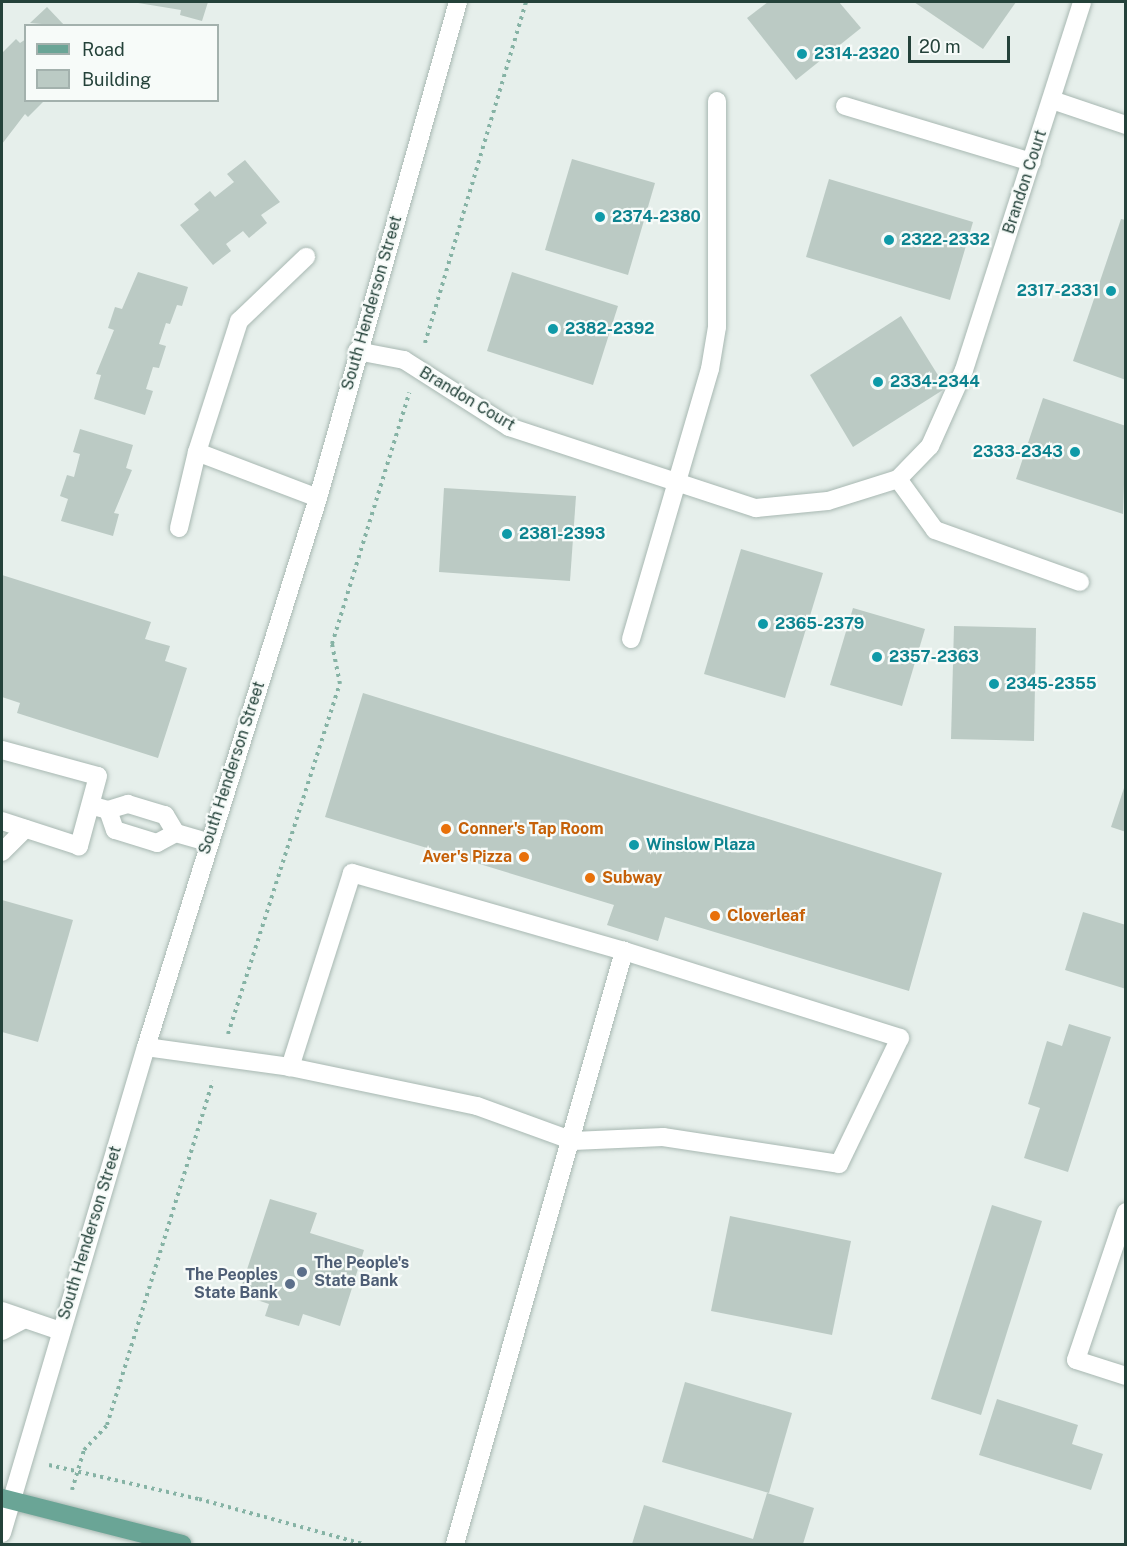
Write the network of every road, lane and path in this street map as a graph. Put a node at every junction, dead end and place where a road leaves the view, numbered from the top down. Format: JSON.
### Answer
{"nodes":[{"id":1,"x":458,"y":2,"type":"edge"},
{"id":2,"x":526,"y":2,"type":"edge"},
{"id":3,"x":1082,"y":2,"type":"edge"},
{"id":4,"x":1052,"y":100,"type":"junction"},
{"id":5,"x":717,"y":101,"type":"dead end"},
{"id":6,"x":845,"y":106,"type":"dead end"},
{"id":7,"x":1125,"y":125,"type":"edge"},
{"id":8,"x":1032,"y":162,"type":"junction"},
{"id":9,"x":306,"y":257,"type":"dead end"},
{"id":10,"x":357,"y":351,"type":"junction"},
{"id":11,"x":417,"y":369,"type":"junction"},
{"id":12,"x":197,"y":452,"type":"junction"},
{"id":13,"x":898,"y":479,"type":"junction"},
{"id":14,"x":678,"y":483,"type":"junction"},
{"id":15,"x":318,"y":498,"type":"junction"},
{"id":16,"x":179,"y":528,"type":"dead end"},
{"id":17,"x":1080,"y":582,"type":"dead end"},
{"id":18,"x":631,"y":639,"type":"dead end"},
{"id":19,"x":2,"y":750,"type":"edge"},
{"id":20,"x":90,"y":804,"type":"junction"},
{"id":21,"x":108,"y":810,"type":"junction"},
{"id":22,"x":2,"y":821,"type":"edge"},
{"id":23,"x":25,"y":829,"type":"junction"},
{"id":24,"x":176,"y":833,"type":"junction"},
{"id":25,"x":208,"y":842,"type":"junction"},
{"id":26,"x":2,"y":852,"type":"edge"},
{"id":27,"x":624,"y":951,"type":"junction"},
{"id":28,"x":146,"y":1047,"type":"junction"},
{"id":29,"x":220,"y":1059,"type":"junction"},
{"id":30,"x":290,"y":1067,"type":"junction"},
{"id":31,"x":573,"y":1141,"type":"junction"},
{"id":32,"x":1125,"y":1212,"type":"edge"},
{"id":33,"x":2,"y":1311,"type":"edge"},
{"id":34,"x":23,"y":1320,"type":"junction"},
{"id":35,"x":2,"y":1331,"type":"edge"},
{"id":36,"x":60,"y":1331,"type":"junction"},
{"id":37,"x":1125,"y":1376,"type":"edge"},
{"id":38,"x":6,"y":1499,"type":"edge"},
{"id":39,"x":2,"y":1533,"type":"edge"},
{"id":40,"x":182,"y":1545,"type":"edge"},
{"id":41,"x":364,"y":1545,"type":"edge"},
{"id":42,"x":455,"y":1545,"type":"edge"}],
"edges":[{"from":1,"to":10,"type":"street","name":"South Henderson Street"},
{"from":2,"to":11,"type":"path"},
{"from":3,"to":4,"type":"street","name":"Brandon Court"},
{"from":4,"to":7,"type":"street"},
{"from":4,"to":8,"type":"street","name":"Brandon Court"},
{"from":5,"to":14,"type":"street"},
{"from":6,"to":8,"type":"street"},
{"from":8,"to":13,"type":"street","name":"Brandon Court"},
{"from":9,"to":12,"type":"street"},
{"from":10,"to":11,"type":"street","name":"Brandon Court"},
{"from":10,"to":15,"type":"street","name":"South Henderson Street"},
{"from":11,"to":14,"type":"street","name":"Brandon Court"},
{"from":11,"to":29,"type":"path"},
{"from":12,"to":15,"type":"street"},
{"from":12,"to":16,"type":"street"},
{"from":13,"to":14,"type":"street","name":"Brandon Court"},
{"from":13,"to":17,"type":"street"},
{"from":14,"to":18,"type":"street"},
{"from":15,"to":25,"type":"street","name":"South Henderson Street"},
{"from":19,"to":20,"type":"street"},
{"from":20,"to":21,"type":"street"},
{"from":20,"to":23,"type":"street"},
{"from":21,"to":24,"type":"street"},
{"from":21,"to":24,"type":"street"},
{"from":22,"to":23,"type":"street"},
{"from":23,"to":26,"type":"street"},
{"from":24,"to":25,"type":"street"},
{"from":25,"to":28,"type":"street","name":"South Henderson Street"},
{"from":27,"to":30,"type":"street"},
{"from":27,"to":31,"type":"street"},
{"from":27,"to":31,"type":"street"},
{"from":28,"to":29,"type":"street"},
{"from":28,"to":36,"type":"street","name":"South Henderson Street"},
{"from":29,"to":30,"type":"street"},
{"from":29,"to":41,"type":"path"},
{"from":30,"to":31,"type":"street"},
{"from":31,"to":42,"type":"street"},
{"from":32,"to":37,"type":"street"},
{"from":33,"to":34,"type":"street"},
{"from":34,"to":35,"type":"street"},
{"from":34,"to":36,"type":"street"},
{"from":36,"to":38,"type":"street","name":"South Henderson Street"},
{"from":38,"to":39,"type":"street","name":"South Henderson Street"},
{"from":38,"to":40,"type":"main road"}]}
